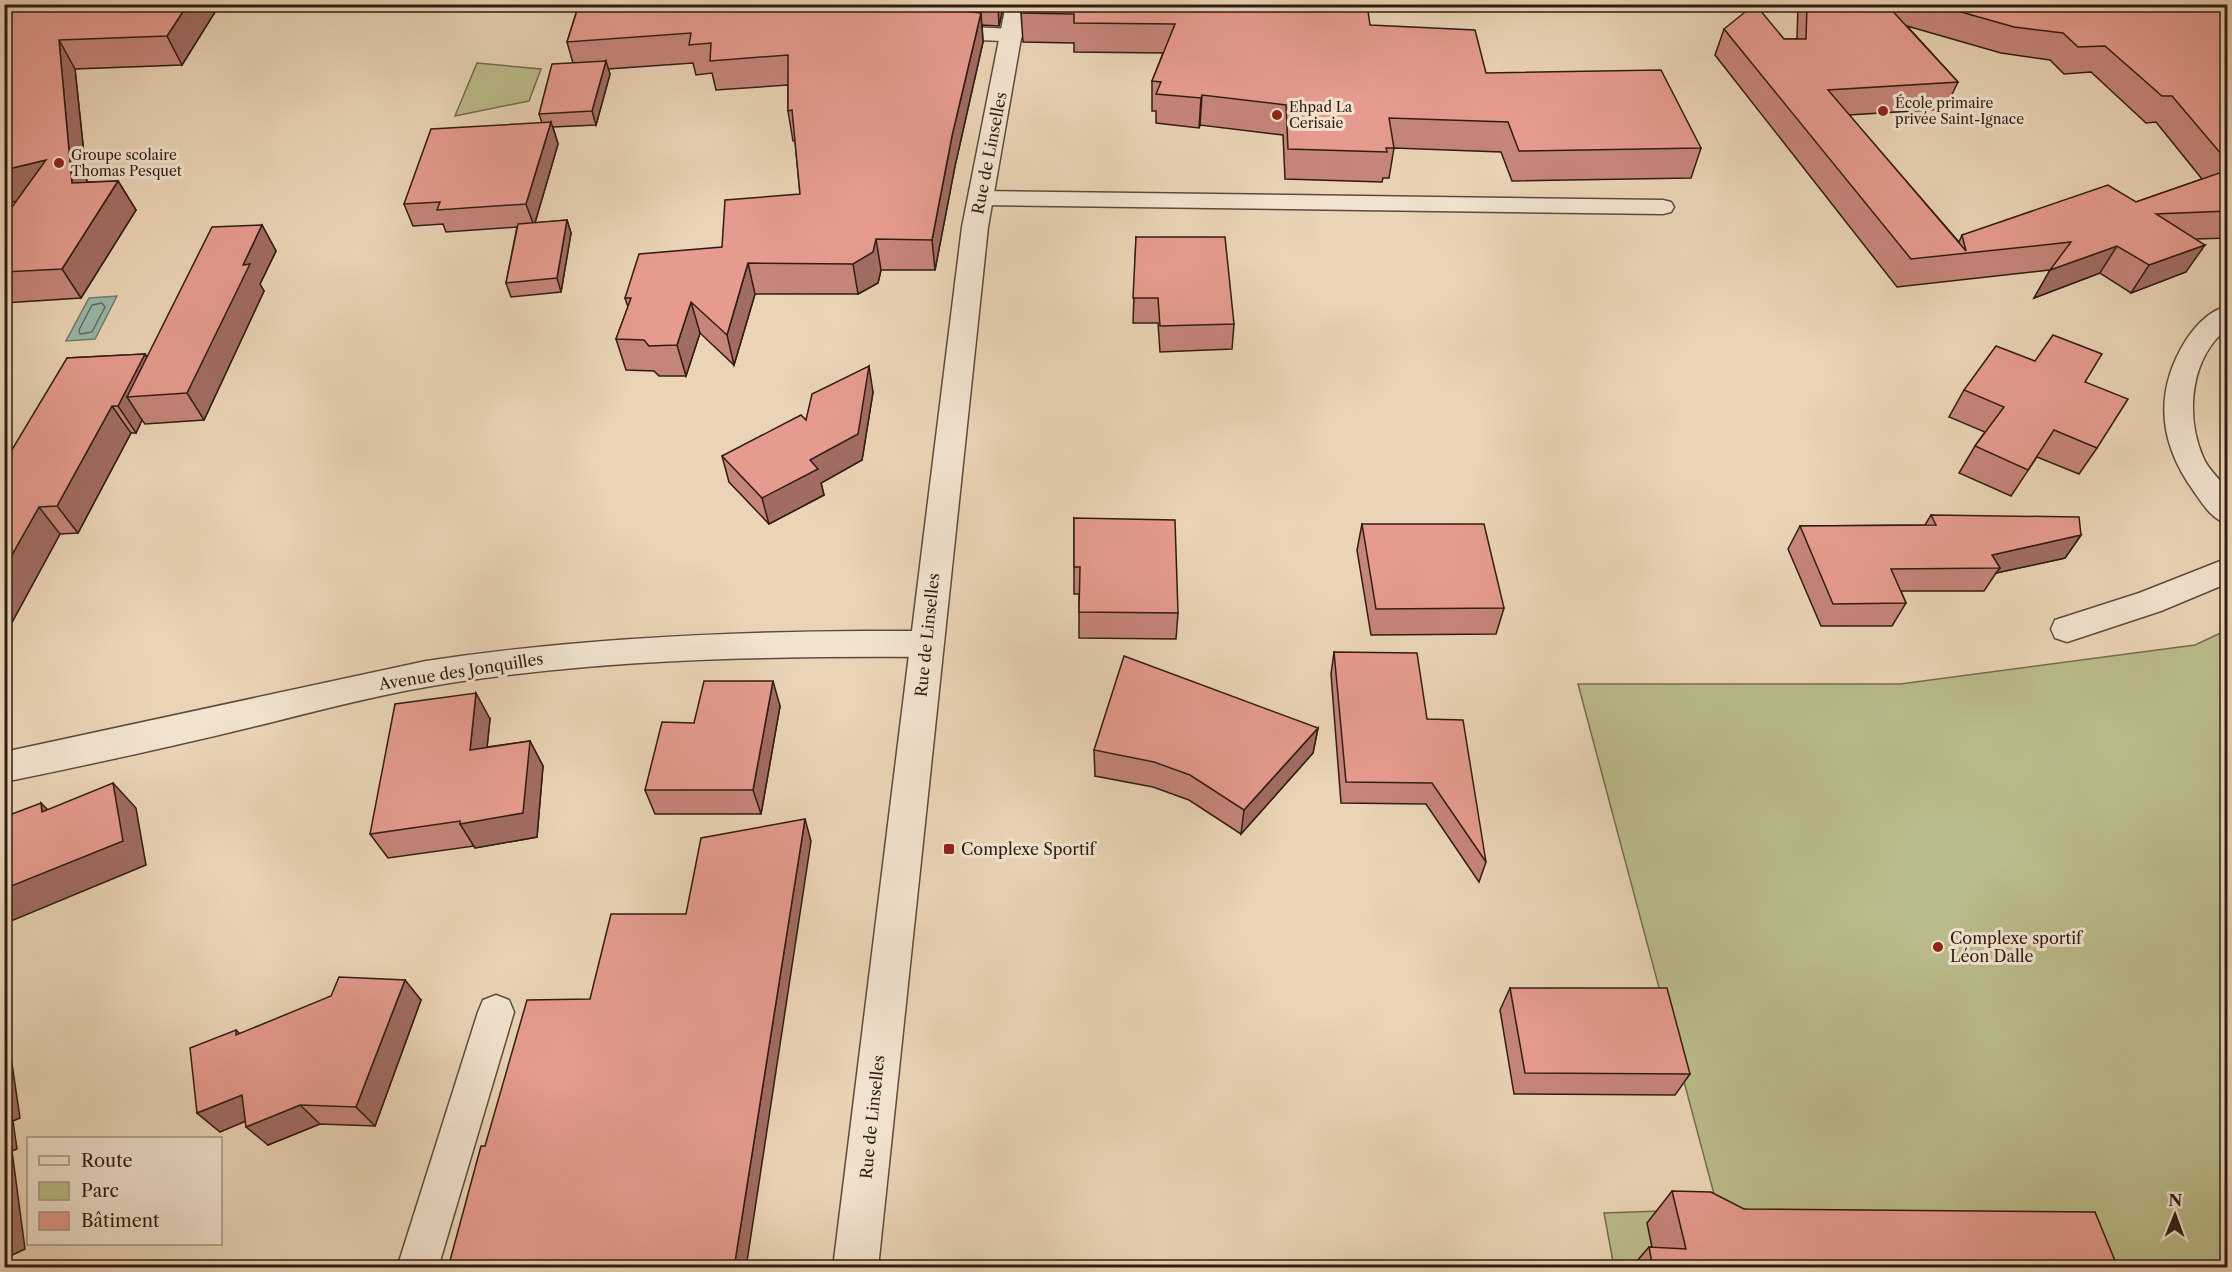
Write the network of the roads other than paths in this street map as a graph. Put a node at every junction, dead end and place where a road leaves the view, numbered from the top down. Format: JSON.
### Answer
{"nodes":[{"id":1,"x":860,"y":4,"type":"edge"},
{"id":2,"x":1017,"y":4,"type":"edge"},
{"id":3,"x":1012,"y":35,"type":"junction"},
{"id":4,"x":980,"y":198,"type":"junction"},
{"id":5,"x":1663,"y":207,"type":"dead end"},
{"id":6,"x":2228,"y":314,"type":"edge"},
{"id":7,"x":2228,"y":513,"type":"edge"},
{"id":8,"x":2228,"y":570,"type":"edge"},
{"id":9,"x":2067,"y":629,"type":"dead end"},
{"id":10,"x":926,"y":644,"type":"junction"},
{"id":11,"x":4,"y":767,"type":"edge"},
{"id":12,"x":496,"y":1012,"type":"dead end"},
{"id":13,"x":417,"y":1268,"type":"edge"},
{"id":14,"x":855,"y":1268,"type":"edge"}],
"edges":[{"from":1,"to":3,"type":"street"},
{"from":2,"to":3,"type":"street","name":"Rue de Linselles"},
{"from":3,"to":4,"type":"street","name":"Rue de Linselles"},
{"from":4,"to":5,"type":"lane"},
{"from":4,"to":10,"type":"street","name":"Rue de Linselles"},
{"from":6,"to":7,"type":"street"},
{"from":8,"to":9,"type":"street"},
{"from":10,"to":11,"type":"street","name":"Avenue des Jonquilles"},
{"from":10,"to":14,"type":"street","name":"Rue de Linselles"},
{"from":12,"to":13,"type":"lane"}]}
